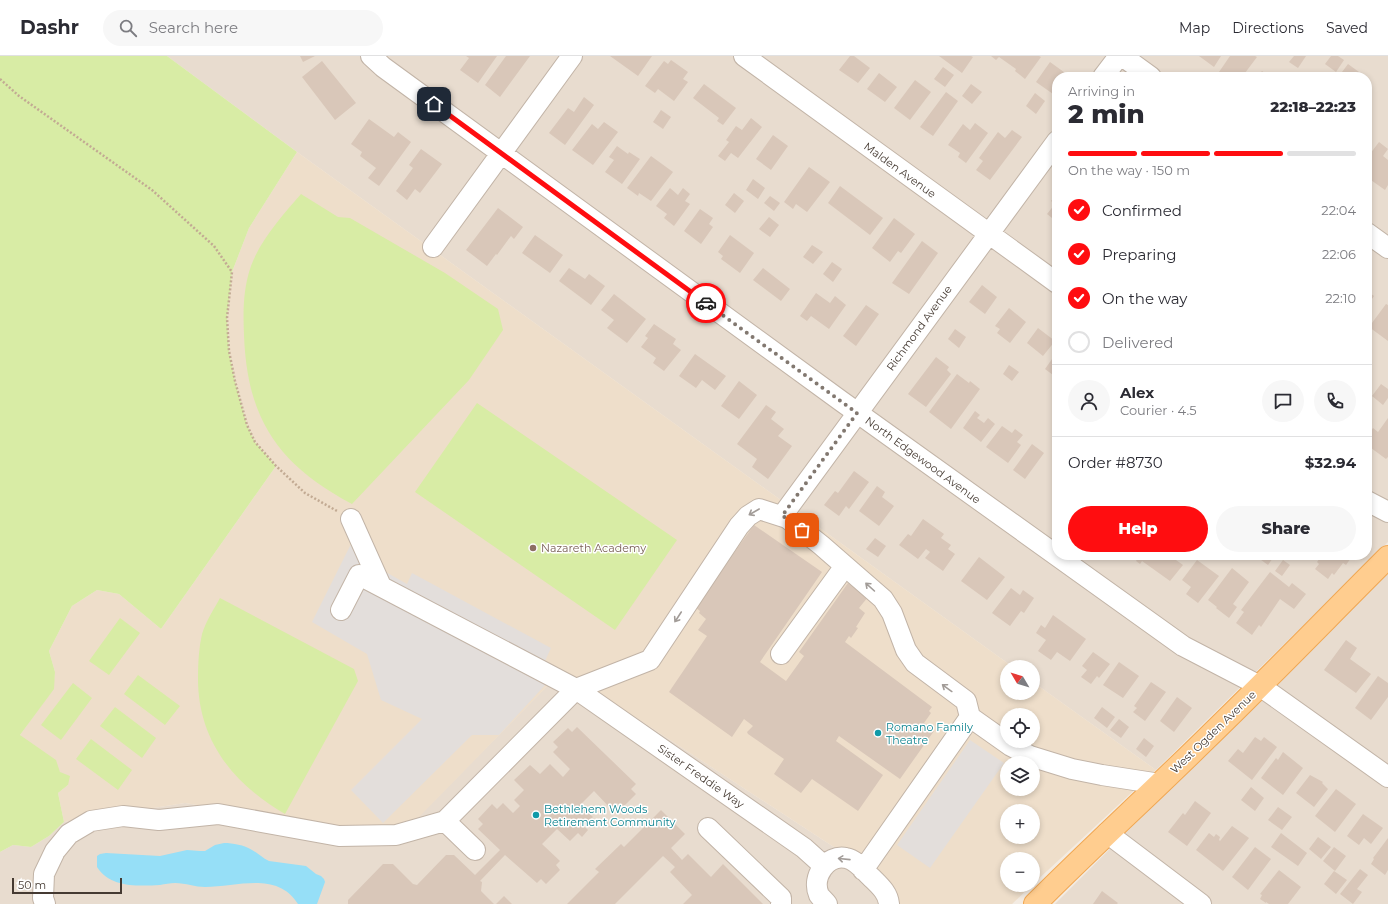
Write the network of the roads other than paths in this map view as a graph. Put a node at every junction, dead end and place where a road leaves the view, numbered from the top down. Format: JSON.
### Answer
{"nodes":[{"id":1,"x":371,"y":56,"type":"edge"},
{"id":2,"x":572,"y":56,"type":"edge"},
{"id":3,"x":744,"y":56,"type":"edge"},
{"id":4,"x":1119,"y":56,"type":"edge"},
{"id":5,"x":1122,"y":56,"type":"edge"},
{"id":6,"x":1107,"y":72,"type":"edge"},
{"id":7,"x":1144,"y":72,"type":"edge"},
{"id":8,"x":1052,"y":148,"type":"edge"},
{"id":9,"x":501,"y":154,"type":"junction"},
{"id":10,"x":989,"y":234,"type":"junction"},
{"id":11,"x":1372,"y":237,"type":"edge"},
{"id":12,"x":433,"y":247,"type":"dead end"},
{"id":13,"x":1388,"y":248,"type":"edge"},
{"id":14,"x":1052,"y":279,"type":"edge"},
{"id":15,"x":857,"y":413,"type":"junction"},
{"id":16,"x":1372,"y":504,"type":"edge"},
{"id":17,"x":1388,"y":512,"type":"edge"},
{"id":18,"x":782,"y":516,"type":"junction"},
{"id":19,"x":351,"y":519,"type":"road end"},
{"id":20,"x":1052,"y":552,"type":"edge"},
{"id":21,"x":1388,"y":558,"type":"edge"},
{"id":22,"x":1063,"y":560,"type":"edge"},
{"id":23,"x":845,"y":566,"type":"junction"},
{"id":24,"x":381,"y":586,"type":"junction"},
{"id":25,"x":341,"y":610,"type":"dead end"},
{"id":26,"x":781,"y":654,"type":"dead end"},
{"id":27,"x":1260,"y":686,"type":"junction"},
{"id":28,"x":576,"y":688,"type":"junction"},
{"id":29,"x":970,"y":717,"type":"junction"},
{"id":30,"x":1388,"y":777,"type":"edge"},
{"id":31,"x":1160,"y":784,"type":"junction"},
{"id":32,"x":445,"y":821,"type":"junction"},
{"id":33,"x":708,"y":828,"type":"dead end"},
{"id":34,"x":1107,"y":833,"type":"junction"},
{"id":35,"x":475,"y":850,"type":"dead end"},
{"id":36,"x":824,"y":866,"type":"junction"},
{"id":37,"x":863,"y":870,"type":"junction"},
{"id":38,"x":825,"y":903,"type":"edge"},
{"id":39,"x":45,"y":904,"type":"edge"},
{"id":40,"x":781,"y":904,"type":"edge"},
{"id":41,"x":889,"y":904,"type":"edge"},
{"id":42,"x":1035,"y":904,"type":"edge"},
{"id":43,"x":1201,"y":904,"type":"edge"}],
"edges":[{"from":1,"to":9,"type":"street","name":"North Edgewood Avenue"},
{"from":2,"to":9,"type":"street"},
{"from":3,"to":10,"type":"street","name":"Malden Avenue"},
{"from":4,"to":6,"type":"street"},
{"from":5,"to":7,"type":"street"},
{"from":8,"to":10,"type":"street","name":"Richmond Avenue"},
{"from":9,"to":12,"type":"street"},
{"from":9,"to":15,"type":"street","name":"North Edgewood Avenue"},
{"from":10,"to":14,"type":"street","name":"Malden Avenue"},
{"from":10,"to":15,"type":"street","name":"Richmond Avenue"},
{"from":11,"to":13,"type":"street"},
{"from":15,"to":18,"type":"street","name":"Richmond Avenue"},
{"from":15,"to":20,"type":"street","name":"North Edgewood Avenue"},
{"from":16,"to":17,"type":"street"},
{"from":18,"to":23,"type":"street"},
{"from":18,"to":28,"type":"street","one_way":true},
{"from":19,"to":24,"type":"street"},
{"from":21,"to":27,"type":"main road","name":"West Ogden Avenue"},
{"from":22,"to":27,"type":"street","name":"North Edgewood Avenue"},
{"from":23,"to":26,"type":"street"},
{"from":29,"to":23,"type":"street","one_way":true},
{"from":24,"to":25,"type":"street","name":"Sister Freddie Way"},
{"from":24,"to":28,"type":"street","name":"Sister Freddie Way"},
{"from":27,"to":30,"type":"street","name":"North Edgewood Avenue"},
{"from":27,"to":31,"type":"main road","name":"West Ogden Avenue"},
{"from":28,"to":32,"type":"street"},
{"from":28,"to":36,"type":"street","name":"Sister Freddie Way"},
{"from":29,"to":31,"type":"street"},
{"from":29,"to":37,"type":"street"},
{"from":31,"to":34,"type":"main road","name":"West Ogden Avenue"},
{"from":32,"to":35,"type":"street"},
{"from":32,"to":39,"type":"street"},
{"from":33,"to":40,"type":"street"},
{"from":34,"to":42,"type":"main road","name":"West Ogden Avenue"},
{"from":34,"to":43,"type":"street"},
{"from":37,"to":36,"type":"street","one_way":true},
{"from":36,"to":38,"type":"street"},
{"from":37,"to":41,"type":"street"}]}
